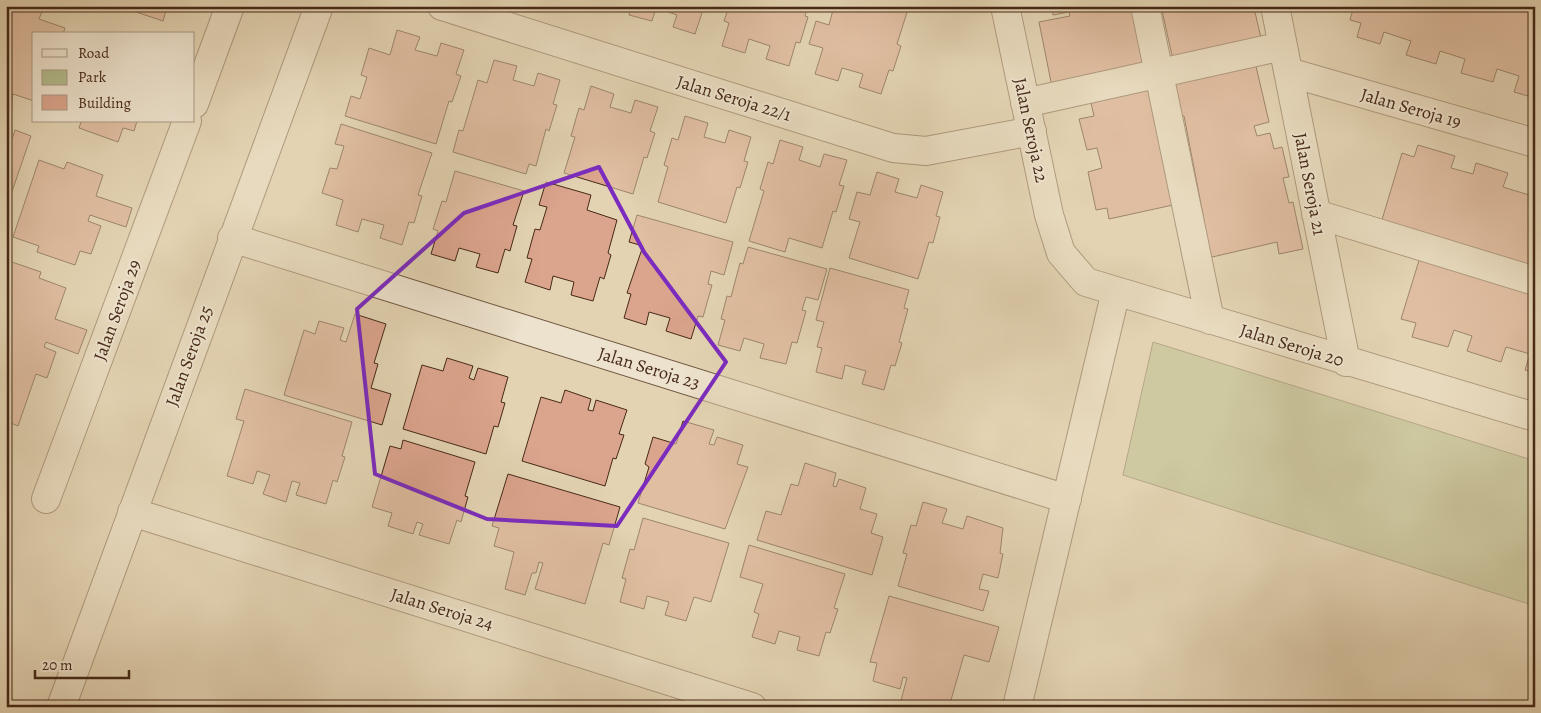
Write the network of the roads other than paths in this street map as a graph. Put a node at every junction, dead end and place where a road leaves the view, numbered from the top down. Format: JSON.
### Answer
{"nodes":[{"id":1,"x":230,"y":6,"type":"edge"},
{"id":2,"x":320,"y":6,"type":"edge"},
{"id":3,"x":442,"y":6,"type":"edge"},
{"id":4,"x":1005,"y":6,"type":"edge"},
{"id":5,"x":1146,"y":6,"type":"edge"},
{"id":6,"x":1275,"y":6,"type":"edge"},
{"id":7,"x":1285,"y":59,"type":"junction"},
{"id":8,"x":1159,"y":74,"type":"junction"},
{"id":9,"x":195,"y":101,"type":"edge"},
{"id":10,"x":1026,"y":102,"type":"junction"},
{"id":11,"x":187,"y":122,"type":"edge"},
{"id":12,"x":1032,"y":131,"type":"junction"},
{"id":13,"x":1535,"y":143,"type":"edge"},
{"id":14,"x":1316,"y":214,"type":"junction"},
{"id":15,"x":232,"y":238,"type":"junction"},
{"id":16,"x":1061,"y":253,"type":"joint"},
{"id":17,"x":1535,"y":281,"type":"edge"},
{"id":18,"x":1116,"y":291,"type":"junction"},
{"id":19,"x":1210,"y":320,"type":"junction"},
{"id":20,"x":1346,"y":362,"type":"junction"},
{"id":21,"x":1535,"y":417,"type":"edge"},
{"id":22,"x":46,"y":499,"type":"dead end"},
{"id":23,"x":1067,"y":499,"type":"junction"},
{"id":24,"x":132,"y":512,"type":"junction"},
{"id":25,"x":61,"y":707,"type":"edge"},
{"id":26,"x":752,"y":707,"type":"edge"},
{"id":27,"x":1017,"y":707,"type":"edge"}],
"edges":[{"from":1,"to":9,"type":"street"},
{"from":2,"to":15,"type":"street","name":"Jalan Seroja 25"},
{"from":3,"to":12,"type":"street","name":"Jalan Seroja 22/1"},
{"from":4,"to":10,"type":"street","name":"Jalan Seroja 22"},
{"from":5,"to":8,"type":"street"},
{"from":6,"to":7,"type":"street","name":"Jalan Seroja 21"},
{"from":7,"to":8,"type":"street"},
{"from":7,"to":13,"type":"street","name":"Jalan Seroja 19"},
{"from":7,"to":14,"type":"street","name":"Jalan Seroja 21"},
{"from":8,"to":10,"type":"street"},
{"from":8,"to":19,"type":"street"},
{"from":10,"to":12,"type":"street","name":"Jalan Seroja 22"},
{"from":11,"to":22,"type":"street","name":"Jalan Seroja 29"},
{"from":12,"to":16,"type":"street","name":"Jalan Seroja 22"},
{"from":14,"to":17,"type":"street"},
{"from":14,"to":20,"type":"street","name":"Jalan Seroja 21"},
{"from":15,"to":23,"type":"street","name":"Jalan Seroja 23"},
{"from":15,"to":24,"type":"street","name":"Jalan Seroja 25"},
{"from":16,"to":18,"type":"street","name":"Jalan Seroja 20"},
{"from":18,"to":19,"type":"street","name":"Jalan Seroja 20"},
{"from":18,"to":23,"type":"street"},
{"from":19,"to":20,"type":"street","name":"Jalan Seroja 20"},
{"from":20,"to":21,"type":"street","name":"Jalan Seroja 20"},
{"from":23,"to":27,"type":"street"},
{"from":24,"to":25,"type":"street","name":"Jalan Seroja 25"},
{"from":24,"to":26,"type":"street","name":"Jalan Seroja 24"}]}
